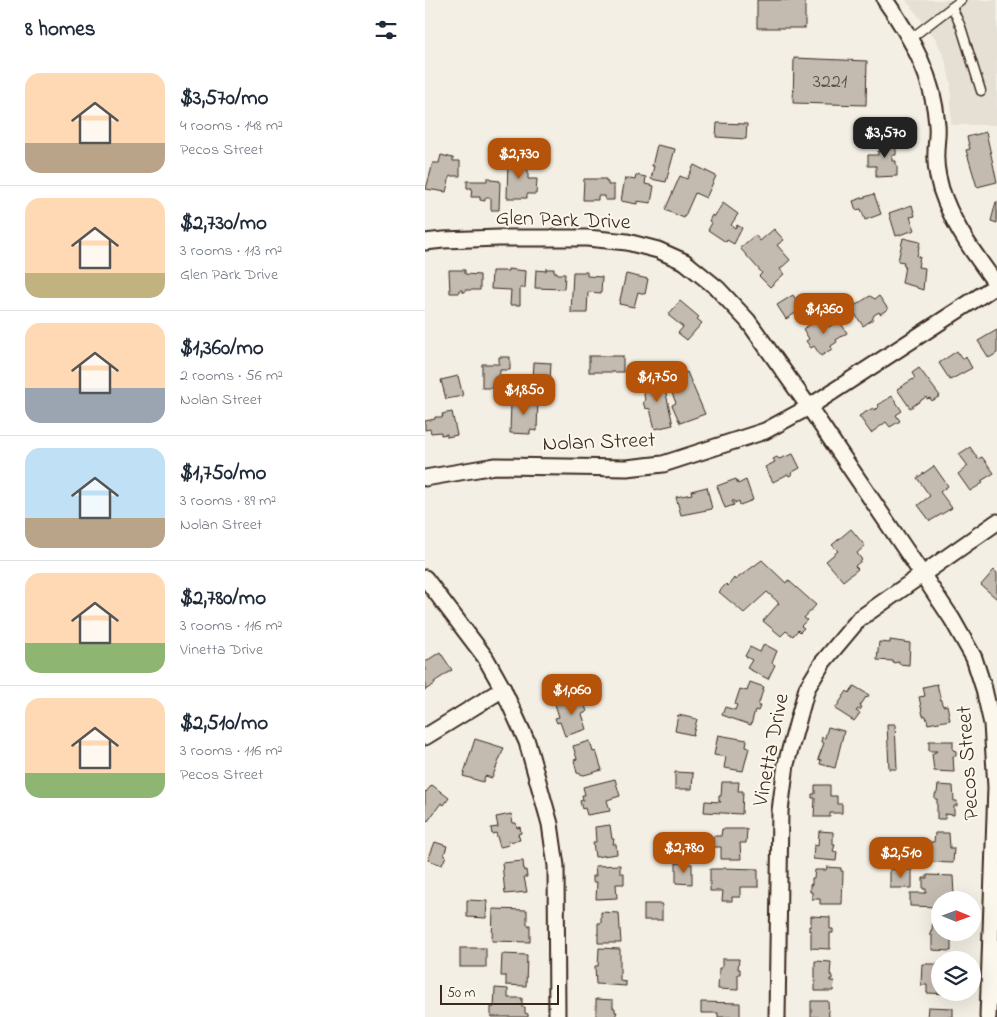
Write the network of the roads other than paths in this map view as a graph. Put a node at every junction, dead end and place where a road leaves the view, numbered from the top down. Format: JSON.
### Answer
{"nodes":[{"id":1,"x":885,"y":0,"type":"edge"},
{"id":2,"x":961,"y":0,"type":"edge"},
{"id":3,"x":952,"y":7,"type":"junction"},
{"id":4,"x":910,"y":39,"type":"junction"},
{"id":5,"x":981,"y":91,"type":"dead end"},
{"id":6,"x":425,"y":242,"type":"edge"},
{"id":7,"x":997,"y":285,"type":"edge"},
{"id":8,"x":809,"y":407,"type":"junction"},
{"id":9,"x":425,"y":478,"type":"edge"},
{"id":10,"x":997,"y":522,"type":"edge"},
{"id":11,"x":922,"y":574,"type":"junction"},
{"id":12,"x":425,"y":578,"type":"edge"},
{"id":13,"x":503,"y":689,"type":"junction"},
{"id":14,"x":425,"y":737,"type":"edge"},
{"id":15,"x":557,"y":1017,"type":"edge"},
{"id":16,"x":777,"y":1017,"type":"edge"},
{"id":17,"x":988,"y":1017,"type":"edge"}],
"edges":[{"from":1,"to":4,"type":"street"},
{"from":2,"to":3,"type":"lane"},
{"from":3,"to":4,"type":"lane"},
{"from":3,"to":5,"type":"lane"},
{"from":4,"to":7,"type":"street"},
{"from":6,"to":8,"type":"street","name":"Glen Park Drive"},
{"from":7,"to":8,"type":"street","name":"Nolan Street"},
{"from":8,"to":9,"type":"street","name":"Nolan Street"},
{"from":8,"to":11,"type":"street","name":"Pecos Street"},
{"from":10,"to":11,"type":"street","name":"Vinetta Drive"},
{"from":11,"to":16,"type":"street","name":"Vinetta Drive"},
{"from":11,"to":17,"type":"street","name":"Pecos Street"},
{"from":12,"to":13,"type":"street"},
{"from":13,"to":14,"type":"street"},
{"from":13,"to":15,"type":"street"}]}
